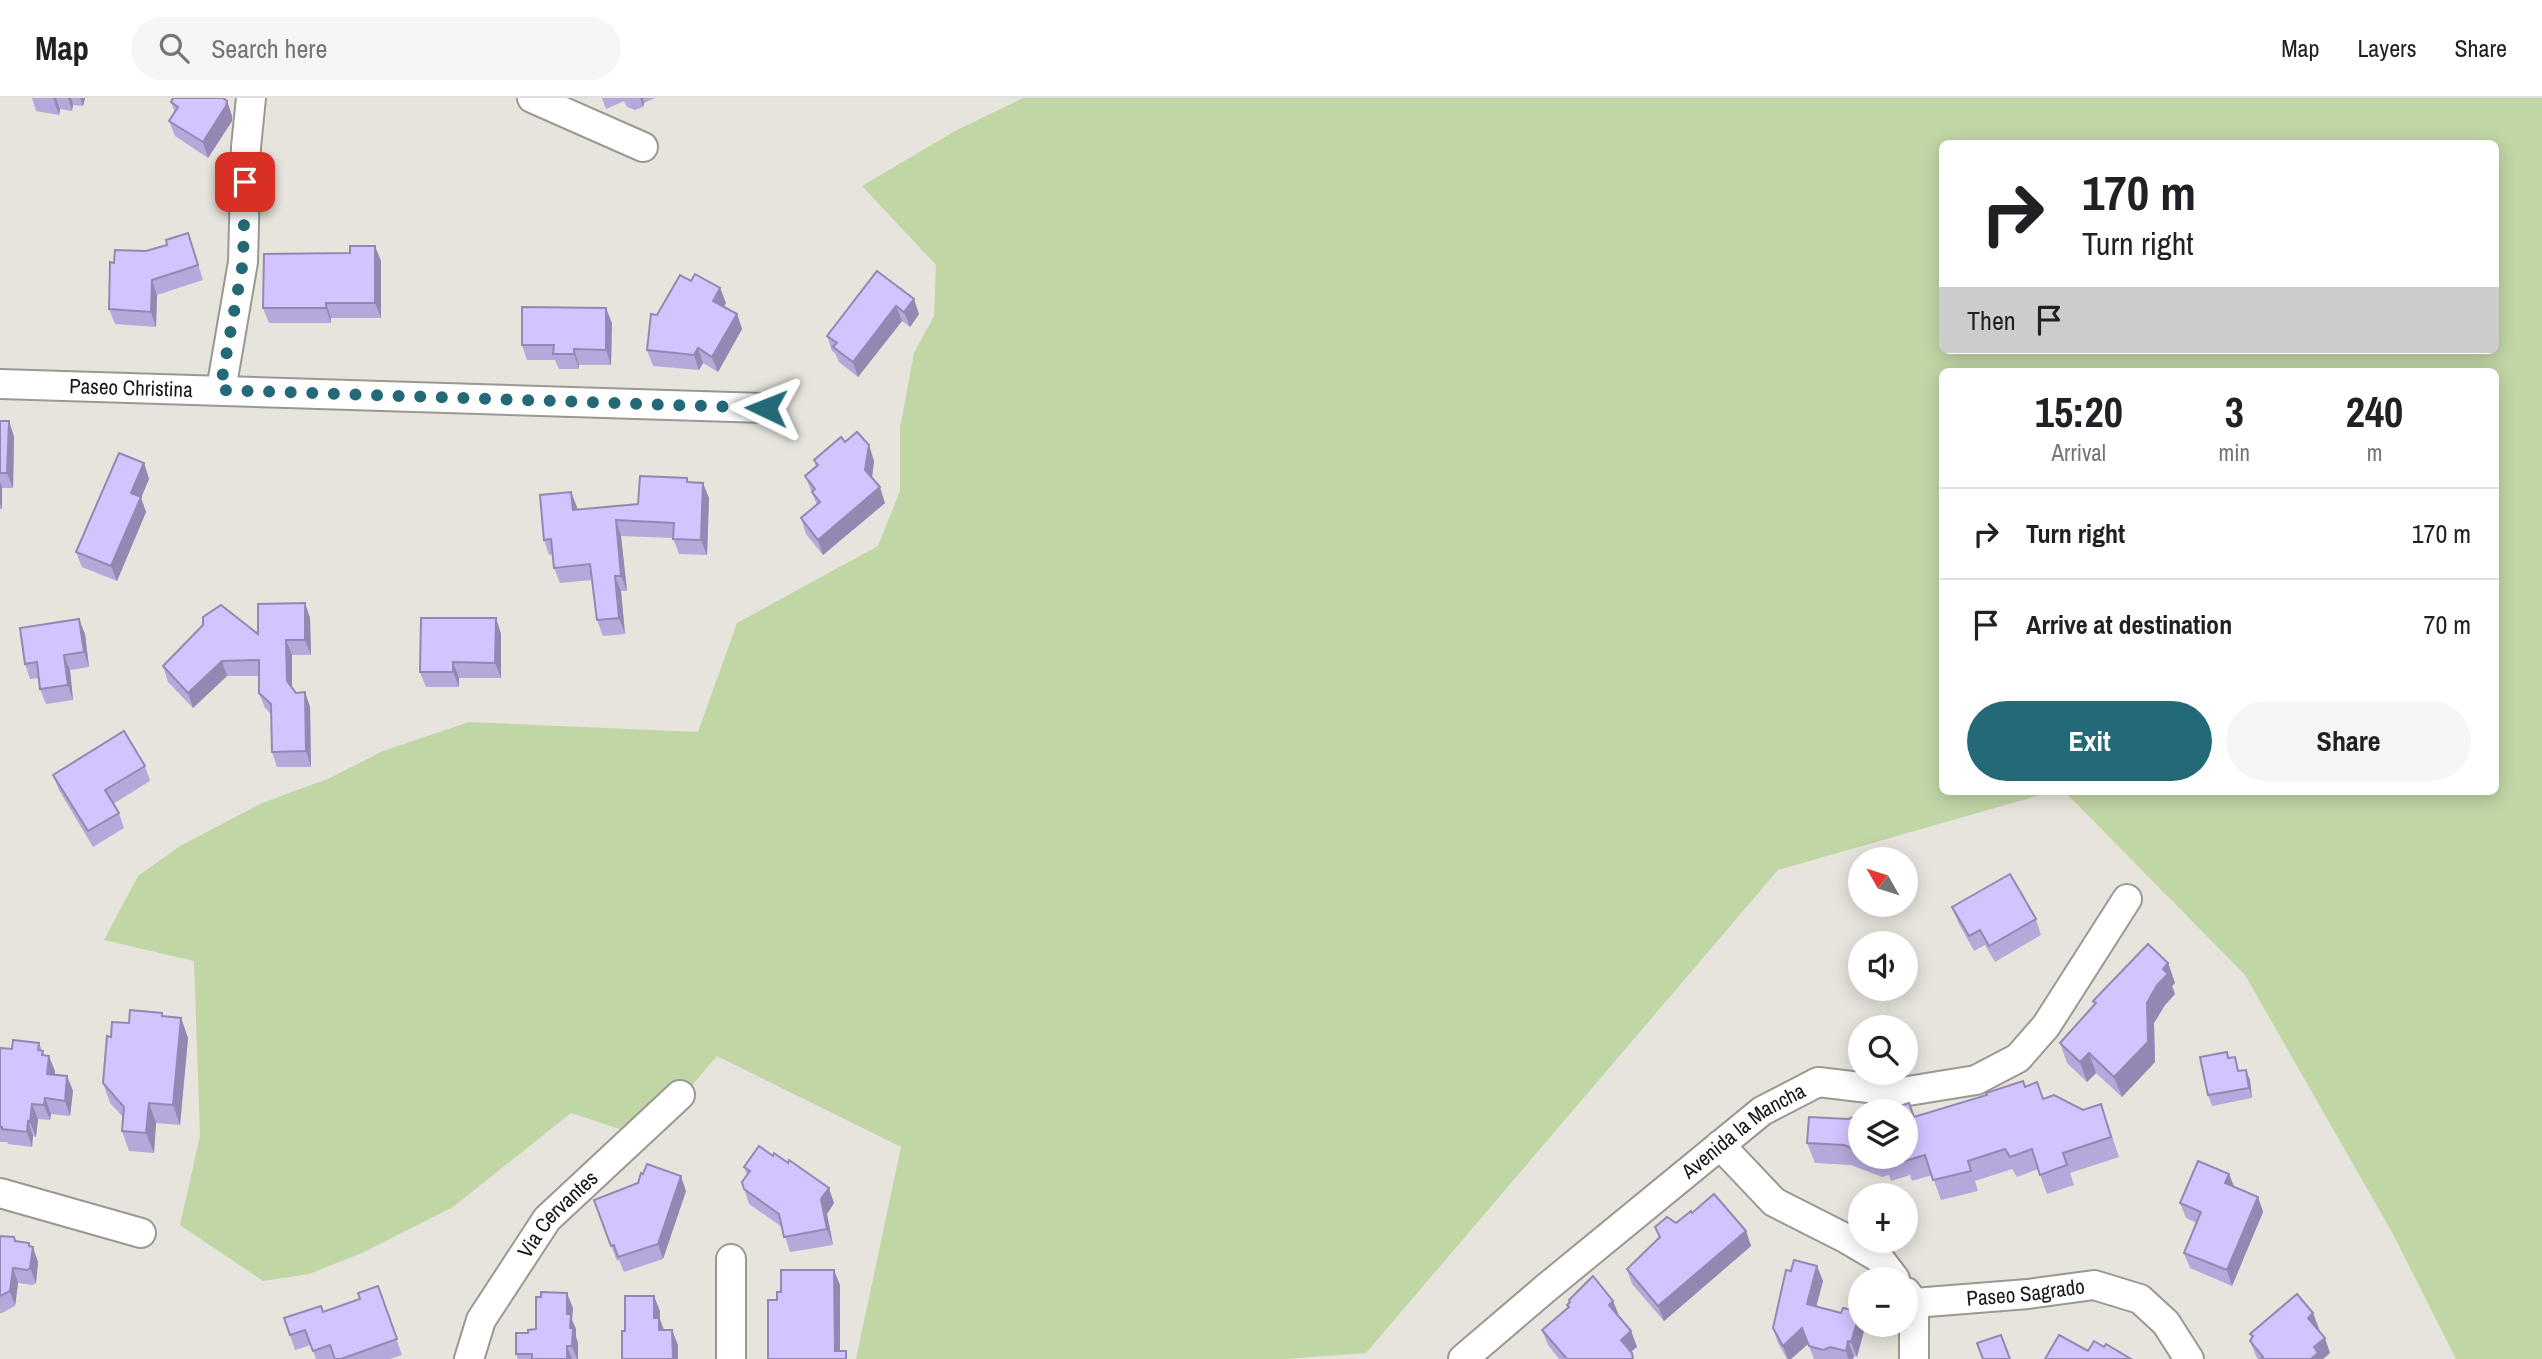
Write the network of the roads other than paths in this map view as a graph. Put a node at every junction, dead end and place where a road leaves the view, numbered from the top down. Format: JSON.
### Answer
{"nodes":[{"id":1,"x":251,"y":98,"type":"edge"},
{"id":2,"x":532,"y":98,"type":"edge"},
{"id":3,"x":643,"y":147,"type":"dead end"},
{"id":4,"x":0,"y":384,"type":"edge"},
{"id":5,"x":220,"y":390,"type":"junction"},
{"id":6,"x":766,"y":408,"type":"dead end"},
{"id":7,"x":2127,"y":899,"type":"dead end"},
{"id":8,"x":680,"y":1095,"type":"dead end"},
{"id":9,"x":1720,"y":1145,"type":"junction"},
{"id":10,"x":0,"y":1192,"type":"edge"},
{"id":11,"x":141,"y":1233,"type":"dead end"},
{"id":12,"x":731,"y":1259,"type":"dead end"},
{"id":13,"x":1886,"y":1267,"type":"edge"},
{"id":14,"x":1918,"y":1298,"type":"edge"},
{"id":15,"x":1913,"y":1337,"type":"edge"},
{"id":16,"x":469,"y":1359,"type":"edge"},
{"id":17,"x":731,"y":1359,"type":"edge"},
{"id":18,"x":1463,"y":1359,"type":"edge"},
{"id":19,"x":1914,"y":1359,"type":"edge"},
{"id":20,"x":2189,"y":1359,"type":"edge"}],
"edges":[{"from":1,"to":5,"type":"street"},
{"from":2,"to":3,"type":"street"},
{"from":4,"to":5,"type":"street","name":"Paseo Christina"},
{"from":5,"to":6,"type":"street","name":"Paseo Christina"},
{"from":7,"to":9,"type":"street","name":"Avenida la Mancha"},
{"from":8,"to":16,"type":"street","name":"Via Cervantes"},
{"from":9,"to":13,"type":"street"},
{"from":9,"to":18,"type":"street","name":"Avenida la Mancha"},
{"from":10,"to":11,"type":"street"},
{"from":12,"to":17,"type":"street"},
{"from":14,"to":20,"type":"street","name":"Paseo Sagrado"},
{"from":15,"to":19,"type":"street"}]}
